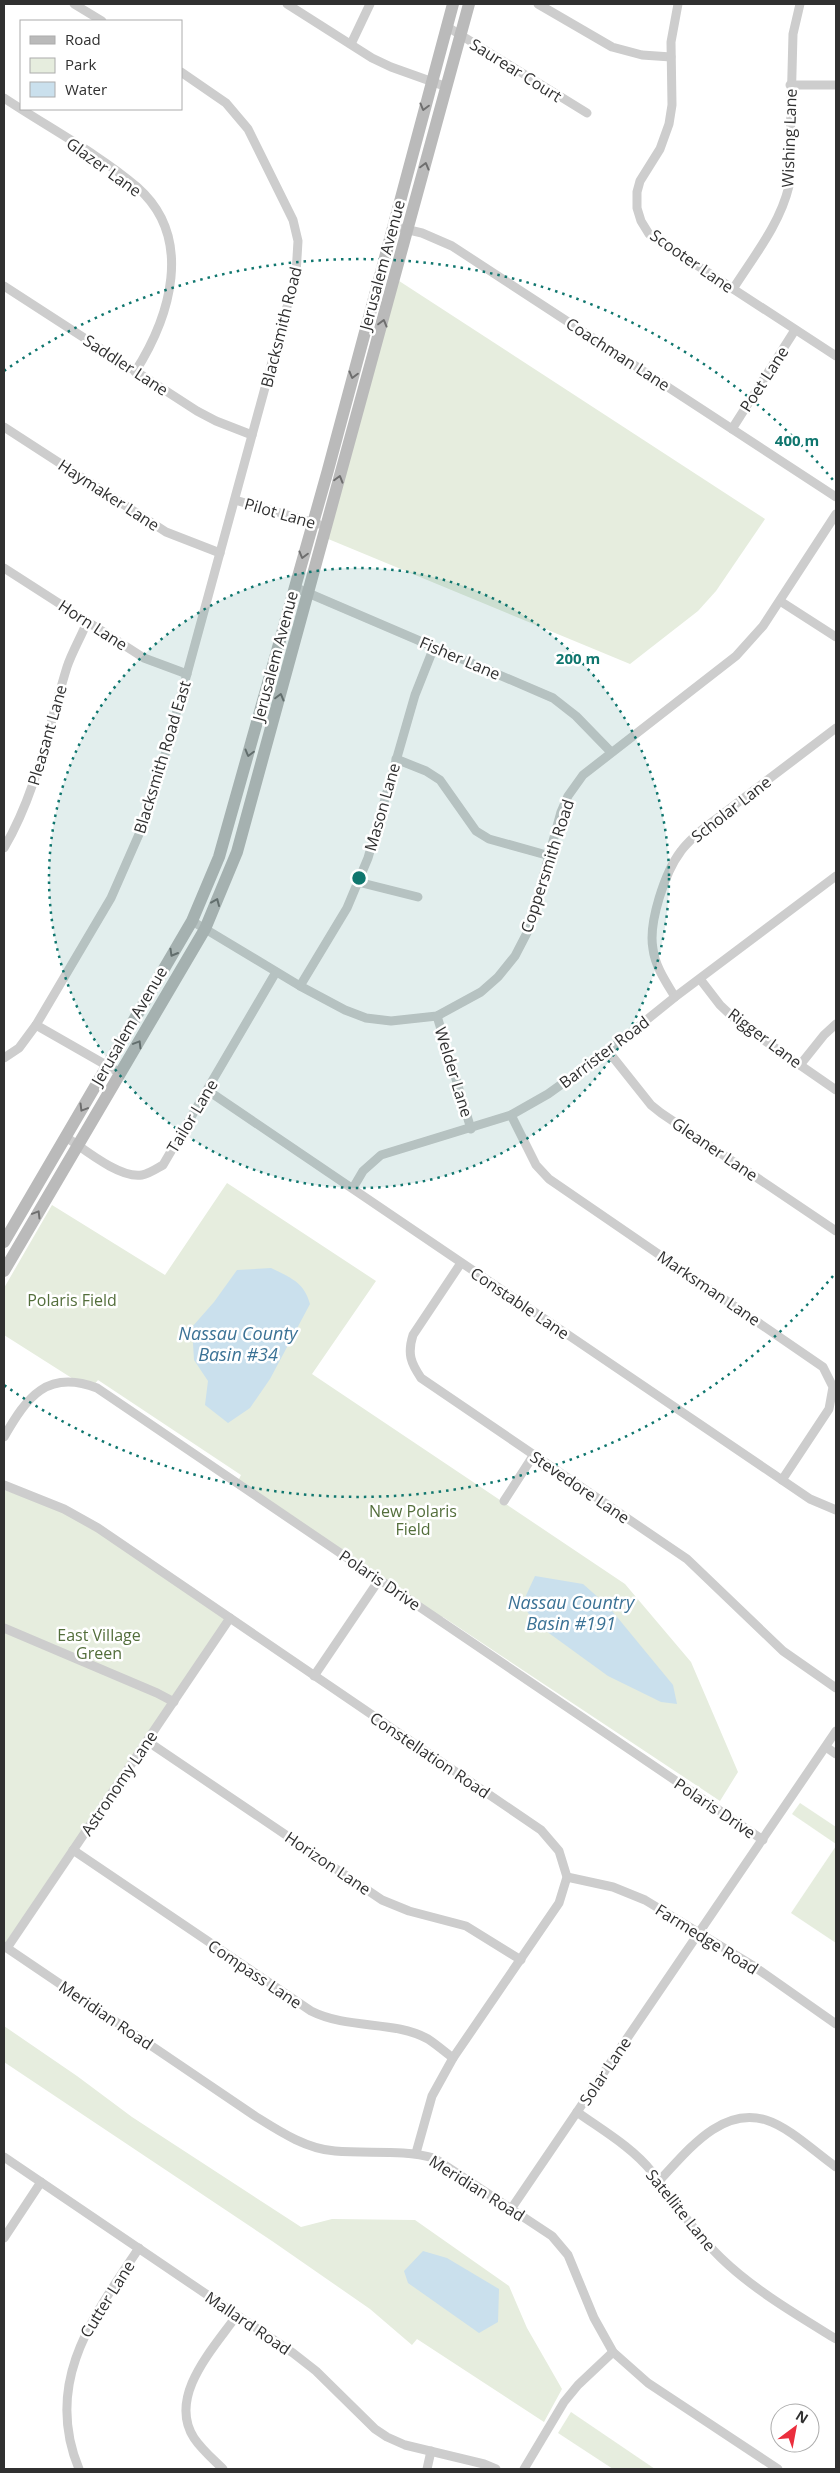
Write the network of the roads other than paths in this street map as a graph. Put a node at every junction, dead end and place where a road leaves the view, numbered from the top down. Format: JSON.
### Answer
{"nodes":[{"id":1,"x":74,"y":4,"type":"edge"},
{"id":2,"x":287,"y":4,"type":"edge"},
{"id":3,"x":370,"y":4,"type":"edge"},
{"id":4,"x":453,"y":4,"type":"edge"},
{"id":5,"x":469,"y":4,"type":"edge"},
{"id":6,"x":678,"y":4,"type":"edge"},
{"id":7,"x":800,"y":4,"type":"edge"},
{"id":8,"x":542,"y":5,"type":"edge"},
{"id":9,"x":100,"y":20,"type":"edge"},
{"id":10,"x":446,"y":26,"type":"junction"},
{"id":11,"x":461,"y":35,"type":"junction"},
{"id":12,"x":351,"y":44,"type":"junction"},
{"id":13,"x":671,"y":57,"type":"junction"},
{"id":14,"x":182,"y":73,"type":"edge"},
{"id":15,"x":431,"y":82,"type":"junction"},
{"id":16,"x":790,"y":85,"type":"junction"},
{"id":17,"x":836,"y":85,"type":"edge"},
{"id":18,"x":447,"y":87,"type":"junction"},
{"id":19,"x":4,"y":98,"type":"edge"},
{"id":20,"x":20,"y":108,"type":"edge"},
{"id":21,"x":22,"y":110,"type":"edge"},
{"id":22,"x":587,"y":113,"type":"dead end"},
{"id":23,"x":392,"y":226,"type":"junction"},
{"id":24,"x":408,"y":229,"type":"junction"},
{"id":25,"x":4,"y":286,"type":"edge"},
{"id":26,"x":733,"y":289,"type":"junction"},
{"id":27,"x":795,"y":330,"type":"junction"},
{"id":28,"x":836,"y":356,"type":"edge"},
{"id":29,"x":135,"y":372,"type":"junction"},
{"id":30,"x":4,"y":428,"type":"edge"},
{"id":31,"x":732,"y":429,"type":"junction"},
{"id":32,"x":252,"y":435,"type":"junction"},
{"id":33,"x":836,"y":497,"type":"edge"},
{"id":34,"x":234,"y":500,"type":"junction"},
{"id":35,"x":836,"y":514,"type":"edge"},
{"id":36,"x":312,"y":522,"type":"junction"},
{"id":37,"x":326,"y":526,"type":"junction"},
{"id":38,"x":220,"y":553,"type":"junction"},
{"id":39,"x":4,"y":568,"type":"edge"},
{"id":40,"x":294,"y":587,"type":"junction"},
{"id":41,"x":309,"y":594,"type":"junction"},
{"id":42,"x":780,"y":601,"type":"junction"},
{"id":43,"x":87,"y":622,"type":"junction"},
{"id":44,"x":836,"y":637,"type":"edge"},
{"id":45,"x":434,"y":647,"type":"junction"},
{"id":46,"x":187,"y":674,"type":"junction"},
{"id":47,"x":256,"y":727,"type":"junction"},
{"id":48,"x":836,"y":728,"type":"edge"},
{"id":49,"x":271,"y":731,"type":"junction"},
{"id":50,"x":612,"y":752,"type":"junction"},
{"id":51,"x":396,"y":759,"type":"junction"},
{"id":52,"x":4,"y":848,"type":"edge"},
{"id":53,"x":550,"y":856,"type":"junction"},
{"id":54,"x":836,"y":876,"type":"edge"},
{"id":55,"x":358,"y":882,"type":"junction"},
{"id":56,"x":418,"y":897,"type":"dead end"},
{"id":57,"x":192,"y":921,"type":"junction"},
{"id":58,"x":205,"y":929,"type":"junction"},
{"id":59,"x":276,"y":972,"type":"junction"},
{"id":60,"x":700,"y":979,"type":"junction"},
{"id":61,"x":300,"y":986,"type":"junction"},
{"id":62,"x":675,"y":998,"type":"junction"},
{"id":63,"x":437,"y":1016,"type":"junction"},
{"id":64,"x":836,"y":1024,"type":"edge"},
{"id":65,"x":36,"y":1025,"type":"junction"},
{"id":66,"x":608,"y":1051,"type":"junction"},
{"id":67,"x":4,"y":1058,"type":"edge"},
{"id":68,"x":800,"y":1065,"type":"junction"},
{"id":69,"x":108,"y":1066,"type":"junction"},
{"id":70,"x":120,"y":1074,"type":"junction"},
{"id":71,"x":207,"y":1090,"type":"junction"},
{"id":72,"x":836,"y":1090,"type":"edge"},
{"id":73,"x":511,"y":1115,"type":"junction"},
{"id":74,"x":471,"y":1128,"type":"junction"},
{"id":75,"x":66,"y":1137,"type":"junction"},
{"id":76,"x":79,"y":1146,"type":"junction"},
{"id":77,"x":353,"y":1188,"type":"junction"},
{"id":78,"x":836,"y":1231,"type":"edge"},
{"id":79,"x":6,"y":1235,"type":"edge"},
{"id":80,"x":21,"y":1241,"type":"junction"},
{"id":81,"x":461,"y":1263,"type":"junction"},
{"id":82,"x":4,"y":1271,"type":"edge"},
{"id":83,"x":4,"y":1437,"type":"edge"},
{"id":84,"x":533,"y":1456,"type":"junction"},
{"id":85,"x":782,"y":1480,"type":"junction"},
{"id":86,"x":4,"y":1484,"type":"edge"},
{"id":87,"x":504,"y":1501,"type":"dead end"},
{"id":88,"x":836,"y":1510,"type":"edge"},
{"id":89,"x":379,"y":1580,"type":"junction"},
{"id":90,"x":230,"y":1618,"type":"junction"},
{"id":91,"x":4,"y":1628,"type":"edge"},
{"id":92,"x":314,"y":1676,"type":"junction"},
{"id":93,"x":836,"y":1688,"type":"edge"},
{"id":94,"x":174,"y":1702,"type":"junction"},
{"id":95,"x":836,"y":1731,"type":"edge"},
{"id":96,"x":147,"y":1741,"type":"junction"},
{"id":97,"x":826,"y":1747,"type":"junction"},
{"id":98,"x":836,"y":1754,"type":"edge"},
{"id":99,"x":762,"y":1840,"type":"junction"},
{"id":100,"x":74,"y":1850,"type":"junction"},
{"id":101,"x":567,"y":1876,"type":"junction"},
{"id":102,"x":699,"y":1933,"type":"junction"},
{"id":103,"x":5,"y":1947,"type":"edge"},
{"id":104,"x":521,"y":1960,"type":"junction"},
{"id":105,"x":836,"y":2024,"type":"edge"},
{"id":106,"x":453,"y":2058,"type":"junction"},
{"id":107,"x":577,"y":2112,"type":"junction"},
{"id":108,"x":416,"y":2153,"type":"junction"},
{"id":109,"x":4,"y":2157,"type":"edge"},
{"id":110,"x":836,"y":2167,"type":"edge"},
{"id":111,"x":41,"y":2182,"type":"junction"},
{"id":112,"x":658,"y":2182,"type":"junction"},
{"id":113,"x":511,"y":2209,"type":"junction"},
{"id":114,"x":4,"y":2238,"type":"edge"},
{"id":115,"x":139,"y":2248,"type":"junction"},
{"id":116,"x":237,"y":2315,"type":"junction"},
{"id":117,"x":836,"y":2339,"type":"edge"},
{"id":118,"x":613,"y":2352,"type":"junction"},
{"id":119,"x":431,"y":2451,"type":"junction"},
{"id":120,"x":79,"y":2469,"type":"edge"},
{"id":121,"x":223,"y":2469,"type":"edge"},
{"id":122,"x":426,"y":2469,"type":"edge"},
{"id":123,"x":496,"y":2469,"type":"edge"},
{"id":124,"x":524,"y":2469,"type":"edge"},
{"id":125,"x":778,"y":2469,"type":"edge"}],
"edges":[{"from":1,"to":9,"type":"street"},
{"from":2,"to":12,"type":"street"},
{"from":3,"to":12,"type":"street"},
{"from":4,"to":10,"type":"main road","name":"Jerusalem Avenue"},
{"from":5,"to":11,"type":"main road","name":"Jerusalem Avenue"},
{"from":6,"to":13,"type":"street","name":"Scooter Lane"},
{"from":7,"to":16,"type":"street","name":"Wishing Lane"},
{"from":8,"to":13,"type":"street"},
{"from":10,"to":11,"type":"street","name":"Saurear Court"},
{"from":10,"to":15,"type":"main road","name":"Jerusalem Avenue"},
{"from":11,"to":18,"type":"main road","name":"Jerusalem Avenue"},
{"from":11,"to":22,"type":"street","name":"Saurear Court"},
{"from":12,"to":15,"type":"street"},
{"from":13,"to":26,"type":"street","name":"Scooter Lane"},
{"from":14,"to":32,"type":"street","name":"Blacksmith Road"},
{"from":15,"to":18,"type":"street"},
{"from":15,"to":23,"type":"main road","name":"Jerusalem Avenue","one_way":true},
{"from":16,"to":17,"type":"street"},
{"from":16,"to":26,"type":"street","name":"Wishing Lane"},
{"from":24,"to":18,"type":"main road","name":"Jerusalem Avenue","one_way":true},
{"from":19,"to":20,"type":"street","name":"Glazer Lane"},
{"from":21,"to":29,"type":"street","name":"Glazer Lane"},
{"from":23,"to":24,"type":"street","name":"Coachman Lane"},
{"from":23,"to":36,"type":"main road","name":"Jerusalem Avenue","one_way":true},
{"from":24,"to":31,"type":"street","name":"Coachman Lane"},
{"from":37,"to":24,"type":"main road","name":"Jerusalem Avenue","one_way":true},
{"from":25,"to":29,"type":"street","name":"Saddler Lane"},
{"from":26,"to":27,"type":"street","name":"Scooter Lane"},
{"from":27,"to":28,"type":"street","name":"Scooter Lane"},
{"from":27,"to":31,"type":"street","name":"Poet Lane"},
{"from":29,"to":32,"type":"street","name":"Saddler Lane"},
{"from":30,"to":38,"type":"street","name":"Haymaker Lane"},
{"from":31,"to":33,"type":"street","name":"Coachman Lane"},
{"from":32,"to":34,"type":"street","name":"Blacksmith Road"},
{"from":34,"to":36,"type":"street","name":"Pilot Lane"},
{"from":34,"to":38,"type":"street","name":"Blacksmith Road East"},
{"from":35,"to":42,"type":"street","name":"Coppersmith Road"},
{"from":36,"to":37,"type":"street","name":"Pilot Lane"},
{"from":36,"to":40,"type":"main road","name":"Jerusalem Avenue","one_way":true},
{"from":37,"to":41,"type":"main road","name":"Jerusalem Avenue"},
{"from":38,"to":46,"type":"street","name":"Blacksmith Road East"},
{"from":39,"to":43,"type":"street","name":"Horn Lane"},
{"from":40,"to":41,"type":"street","name":"Fisher Lane"},
{"from":40,"to":47,"type":"main road","name":"Jerusalem Avenue"},
{"from":41,"to":45,"type":"street","name":"Fisher Lane"},
{"from":49,"to":41,"type":"main road","name":"Jerusalem Avenue","one_way":true},
{"from":42,"to":44,"type":"street"},
{"from":42,"to":50,"type":"street","name":"Coppersmith Road"},
{"from":43,"to":46,"type":"street","name":"Horn Lane"},
{"from":43,"to":52,"type":"street","name":"Pleasant Lane"},
{"from":45,"to":50,"type":"street","name":"Fisher Lane"},
{"from":45,"to":51,"type":"street","name":"Mason Lane"},
{"from":46,"to":65,"type":"street","name":"Blacksmith Road East"},
{"from":47,"to":49,"type":"main road"},
{"from":47,"to":57,"type":"main road","name":"Jerusalem Avenue","one_way":true},
{"from":48,"to":62,"type":"street","name":"Scholar Lane"},
{"from":58,"to":49,"type":"main road","name":"Jerusalem Avenue","one_way":true},
{"from":50,"to":53,"type":"street","name":"Coppersmith Road"},
{"from":51,"to":53,"type":"street"},
{"from":51,"to":55,"type":"street","name":"Mason Lane"},
{"from":53,"to":63,"type":"street","name":"Coppersmith Road"},
{"from":54,"to":60,"type":"street","name":"Barrister Road"},
{"from":55,"to":56,"type":"street"},
{"from":55,"to":61,"type":"street","name":"Mason Lane"},
{"from":57,"to":58,"type":"street","name":"Coppersmith Road"},
{"from":57,"to":69,"type":"main road","name":"Jerusalem Avenue","one_way":true},
{"from":58,"to":59,"type":"street","name":"Coppersmith Road"},
{"from":70,"to":58,"type":"main road","name":"Jerusalem Avenue","one_way":true},
{"from":59,"to":61,"type":"street","name":"Coppersmith Road"},
{"from":59,"to":71,"type":"street","name":"Tailor Lane"},
{"from":60,"to":62,"type":"street","name":"Barrister Road"},
{"from":60,"to":68,"type":"street","name":"Rigger Lane"},
{"from":61,"to":63,"type":"street","name":"Coppersmith Road"},
{"from":62,"to":66,"type":"street","name":"Barrister Road"},
{"from":63,"to":74,"type":"street","name":"Welder Lane"},
{"from":64,"to":68,"type":"street"},
{"from":65,"to":67,"type":"street"},
{"from":65,"to":69,"type":"street"},
{"from":66,"to":73,"type":"street","name":"Barrister Road"},
{"from":66,"to":78,"type":"street","name":"Gleaner Lane"},
{"from":68,"to":72,"type":"street","name":"Rigger Lane"},
{"from":69,"to":70,"type":"street"},
{"from":69,"to":75,"type":"main road","name":"Jerusalem Avenue","one_way":true},
{"from":70,"to":76,"type":"main road","name":"Jerusalem Avenue"},
{"from":71,"to":76,"type":"street","name":"Tailor Lane"},
{"from":71,"to":77,"type":"street","name":"Constable Lane"},
{"from":73,"to":74,"type":"street","name":"Barrister Road"},
{"from":73,"to":85,"type":"street","name":"Marksman Lane"},
{"from":74,"to":77,"type":"street","name":"Barrister Road"},
{"from":75,"to":76,"type":"street","name":"Tailor Lane"},
{"from":75,"to":79,"type":"main road","name":"Jerusalem Avenue"},
{"from":80,"to":76,"type":"main road","name":"Jerusalem Avenue","one_way":true},
{"from":77,"to":81,"type":"street","name":"Constable Lane"},
{"from":79,"to":80,"type":"street"},
{"from":80,"to":82,"type":"main road","name":"Jerusalem Avenue"},
{"from":81,"to":84,"type":"street","name":"Stevedore Lane"},
{"from":81,"to":85,"type":"street","name":"Constable Lane"},
{"from":83,"to":89,"type":"street","name":"Polaris Drive"},
{"from":84,"to":87,"type":"street"},
{"from":84,"to":93,"type":"street","name":"Stevedore Lane"},
{"from":85,"to":88,"type":"street","name":"Constable Lane"},
{"from":86,"to":90,"type":"street","name":"Constellation Road"},
{"from":89,"to":92,"type":"street"},
{"from":89,"to":99,"type":"street","name":"Polaris Drive"},
{"from":90,"to":92,"type":"street","name":"Constellation Road"},
{"from":90,"to":94,"type":"street","name":"Astronomy Lane"},
{"from":91,"to":94,"type":"street"},
{"from":92,"to":101,"type":"street","name":"Constellation Road"},
{"from":94,"to":96,"type":"street","name":"Astronomy Lane"},
{"from":95,"to":97,"type":"street","name":"Solar Lane"},
{"from":96,"to":100,"type":"street","name":"Astronomy Lane"},
{"from":96,"to":104,"type":"street","name":"Horizon Lane"},
{"from":97,"to":98,"type":"street"},
{"from":97,"to":99,"type":"street","name":"Solar Lane"},
{"from":99,"to":102,"type":"street","name":"Solar Lane"},
{"from":100,"to":103,"type":"street","name":"Astronomy Lane"},
{"from":100,"to":106,"type":"street","name":"Compass Lane"},
{"from":101,"to":102,"type":"street","name":"Farmedge Road"},
{"from":101,"to":104,"type":"street"},
{"from":102,"to":105,"type":"street","name":"Farmedge Road"},
{"from":102,"to":107,"type":"street","name":"Solar Lane"},
{"from":103,"to":108,"type":"street","name":"Meridian Road"},
{"from":104,"to":106,"type":"street"},
{"from":106,"to":108,"type":"street"},
{"from":107,"to":112,"type":"street","name":"Satellite Lane"},
{"from":107,"to":113,"type":"street","name":"Solar Lane"},
{"from":108,"to":113,"type":"street","name":"Meridian Road"},
{"from":109,"to":111,"type":"street","name":"Mallard Road"},
{"from":110,"to":112,"type":"street"},
{"from":111,"to":114,"type":"street"},
{"from":111,"to":115,"type":"street","name":"Mallard Road"},
{"from":112,"to":117,"type":"street","name":"Satellite Lane"},
{"from":113,"to":118,"type":"street","name":"Meridian Road"},
{"from":115,"to":116,"type":"street","name":"Mallard Road"},
{"from":115,"to":120,"type":"street","name":"Cutter Lane"},
{"from":116,"to":119,"type":"street","name":"Mallard Road"},
{"from":116,"to":121,"type":"street"},
{"from":118,"to":124,"type":"street"},
{"from":118,"to":125,"type":"street","name":"Meridian Road"},
{"from":119,"to":122,"type":"street"},
{"from":119,"to":123,"type":"street","name":"Mallard Road"}]}
